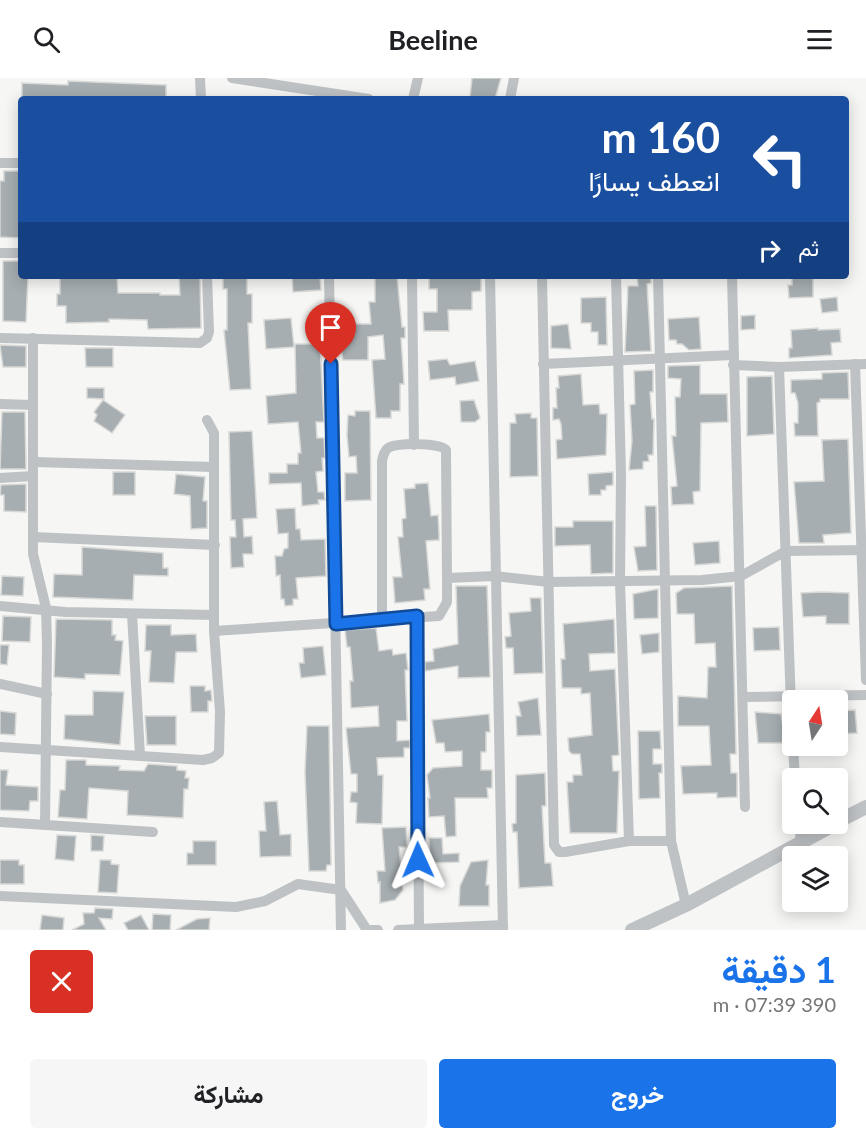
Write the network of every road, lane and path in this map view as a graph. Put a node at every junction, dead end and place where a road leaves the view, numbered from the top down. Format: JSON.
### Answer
{"nodes":[{"id":1,"x":200,"y":78,"type":"edge"},
{"id":2,"x":232,"y":78,"type":"edge"},
{"id":3,"x":418,"y":78,"type":"edge"},
{"id":4,"x":514,"y":78,"type":"edge"},
{"id":5,"x":201,"y":96,"type":"edge"},
{"id":6,"x":340,"y":96,"type":"edge"},
{"id":7,"x":414,"y":96,"type":"edge"},
{"id":8,"x":511,"y":96,"type":"edge"},
{"id":9,"x":0,"y":163,"type":"edge"},
{"id":10,"x":18,"y":164,"type":"edge"},
{"id":11,"x":0,"y":253,"type":"edge"},
{"id":12,"x":18,"y":253,"type":"edge"},
{"id":13,"x":207,"y":279,"type":"edge"},
{"id":14,"x":329,"y":279,"type":"edge"},
{"id":15,"x":412,"y":279,"type":"edge"},
{"id":16,"x":490,"y":279,"type":"edge"},
{"id":17,"x":542,"y":279,"type":"edge"},
{"id":18,"x":616,"y":279,"type":"edge"},
{"id":19,"x":658,"y":279,"type":"edge"},
{"id":20,"x":732,"y":279,"type":"edge"},
{"id":21,"x":0,"y":338,"type":"edge"},
{"id":22,"x":33,"y":338,"type":"junction"},
{"id":23,"x":660,"y":360,"type":"junction"},
{"id":24,"x":733,"y":360,"type":"junction"},
{"id":25,"x":618,"y":361,"type":"junction"},
{"id":26,"x":543,"y":364,"type":"junction"},
{"id":27,"x":860,"y":364,"type":"edge"},
{"id":28,"x":779,"y":367,"type":"junction"},
{"id":29,"x":0,"y":404,"type":"edge"},
{"id":30,"x":33,"y":405,"type":"junction"},
{"id":31,"x":207,"y":420,"type":"dead end"},
{"id":32,"x":414,"y":445,"type":"junction"},
{"id":33,"x":33,"y":462,"type":"junction"},
{"id":34,"x":214,"y":467,"type":"junction"},
{"id":35,"x":33,"y":476,"type":"junction"},
{"id":36,"x":0,"y":478,"type":"edge"},
{"id":37,"x":33,"y":537,"type":"junction"},
{"id":38,"x":215,"y":545,"type":"junction"},
{"id":39,"x":864,"y":550,"type":"edge"},
{"id":40,"x":786,"y":551,"type":"junction"},
{"id":41,"x":495,"y":576,"type":"junction"},
{"id":42,"x":741,"y":576,"type":"junction"},
{"id":43,"x":447,"y":578,"type":"junction"},
{"id":44,"x":665,"y":580,"type":"junction"},
{"id":45,"x":549,"y":582,"type":"junction"},
{"id":46,"x":620,"y":582,"type":"junction"},
{"id":47,"x":0,"y":606,"type":"edge"},
{"id":48,"x":46,"y":608,"type":"junction"},
{"id":49,"x":132,"y":614,"type":"junction"},
{"id":50,"x":214,"y":615,"type":"junction"},
{"id":51,"x":417,"y":616,"type":"junction"},
{"id":52,"x":382,"y":618,"type":"junction"},
{"id":53,"x":336,"y":624,"type":"junction"},
{"id":54,"x":214,"y":631,"type":"junction"},
{"id":55,"x":866,"y":680,"type":"edge"},
{"id":56,"x":0,"y":684,"type":"edge"},
{"id":57,"x":789,"y":690,"type":"edge"},
{"id":58,"x":47,"y":694,"type":"junction"},
{"id":59,"x":848,"y":695,"type":"edge"},
{"id":60,"x":866,"y":695,"type":"edge"},
{"id":61,"x":782,"y":696,"type":"edge"},
{"id":62,"x":743,"y":697,"type":"junction"},
{"id":63,"x":0,"y":747,"type":"edge"},
{"id":64,"x":46,"y":750,"type":"junction"},
{"id":65,"x":140,"y":756,"type":"junction"},
{"id":66,"x":745,"y":807,"type":"dead end"},
{"id":67,"x":866,"y":807,"type":"edge"},
{"id":68,"x":848,"y":817,"type":"edge"},
{"id":69,"x":0,"y":822,"type":"edge"},
{"id":70,"x":45,"y":825,"type":"junction"},
{"id":71,"x":153,"y":832,"type":"dead end"},
{"id":72,"x":800,"y":834,"type":"edge"},
{"id":73,"x":816,"y":834,"type":"edge"},
{"id":74,"x":629,"y":841,"type":"junction"},
{"id":75,"x":671,"y":841,"type":"junction"},
{"id":76,"x":801,"y":842,"type":"junction"},
{"id":77,"x":341,"y":890,"type":"junction"},
{"id":78,"x":0,"y":896,"type":"edge"},
{"id":79,"x":686,"y":905,"type":"junction"},
{"id":80,"x":503,"y":927,"type":"edge"},
{"id":81,"x":419,"y":929,"type":"edge"},
{"id":82,"x":341,"y":930,"type":"edge"},
{"id":83,"x":378,"y":930,"type":"edge"},
{"id":84,"x":399,"y":930,"type":"edge"},
{"id":85,"x":632,"y":930,"type":"edge"}],
"edges":[{"from":1,"to":5,"type":"street"},
{"from":2,"to":6,"type":"street"},
{"from":3,"to":7,"type":"street"},
{"from":4,"to":8,"type":"street"},
{"from":9,"to":10,"type":"street"},
{"from":11,"to":12,"type":"street"},
{"from":13,"to":22,"type":"street"},
{"from":14,"to":53,"type":"street"},
{"from":15,"to":32,"type":"street"},
{"from":16,"to":41,"type":"street"},
{"from":17,"to":26,"type":"street"},
{"from":18,"to":25,"type":"street"},
{"from":19,"to":23,"type":"street"},
{"from":20,"to":24,"type":"street"},
{"from":21,"to":22,"type":"street"},
{"from":22,"to":30,"type":"street"},
{"from":23,"to":24,"type":"street"},
{"from":23,"to":25,"type":"street"},
{"from":23,"to":44,"type":"street"},
{"from":24,"to":28,"type":"street"},
{"from":24,"to":42,"type":"street"},
{"from":25,"to":26,"type":"street"},
{"from":25,"to":46,"type":"street"},
{"from":26,"to":45,"type":"street"},
{"from":27,"to":28,"type":"street"},
{"from":27,"to":39,"type":"street"},
{"from":28,"to":40,"type":"street"},
{"from":29,"to":30,"type":"street"},
{"from":30,"to":33,"type":"street"},
{"from":31,"to":34,"type":"street"},
{"from":32,"to":43,"type":"street"},
{"from":32,"to":52,"type":"street"},
{"from":33,"to":34,"type":"street"},
{"from":33,"to":35,"type":"street"},
{"from":34,"to":38,"type":"street"},
{"from":35,"to":36,"type":"street"},
{"from":35,"to":37,"type":"street"},
{"from":37,"to":38,"type":"street"},
{"from":37,"to":48,"type":"street"},
{"from":38,"to":50,"type":"street"},
{"from":39,"to":40,"type":"street"},
{"from":39,"to":55,"type":"street"},
{"from":40,"to":42,"type":"street"},
{"from":40,"to":57,"type":"street"},
{"from":41,"to":43,"type":"street"},
{"from":41,"to":45,"type":"street"},
{"from":41,"to":80,"type":"street"},
{"from":42,"to":44,"type":"street"},
{"from":42,"to":62,"type":"street"},
{"from":43,"to":51,"type":"street"},
{"from":44,"to":46,"type":"street"},
{"from":44,"to":75,"type":"street"},
{"from":45,"to":46,"type":"street"},
{"from":45,"to":74,"type":"street"},
{"from":46,"to":74,"type":"street"},
{"from":47,"to":48,"type":"street"},
{"from":48,"to":49,"type":"street"},
{"from":48,"to":58,"type":"street"},
{"from":49,"to":50,"type":"street"},
{"from":49,"to":65,"type":"street"},
{"from":50,"to":54,"type":"street"},
{"from":51,"to":52,"type":"street"},
{"from":51,"to":81,"type":"street"},
{"from":52,"to":53,"type":"street"},
{"from":53,"to":54,"type":"street"},
{"from":53,"to":77,"type":"street"},
{"from":54,"to":65,"type":"street"},
{"from":56,"to":58,"type":"street"},
{"from":58,"to":64,"type":"street"},
{"from":59,"to":60,"type":"street"},
{"from":61,"to":62,"type":"street"},
{"from":62,"to":66,"type":"street"},
{"from":63,"to":64,"type":"street"},
{"from":64,"to":65,"type":"street"},
{"from":64,"to":70,"type":"street"},
{"from":67,"to":68,"type":"street"},
{"from":69,"to":70,"type":"street"},
{"from":70,"to":71,"type":"street"},
{"from":72,"to":76,"type":"street"},
{"from":73,"to":76,"type":"street"},
{"from":74,"to":75,"type":"street"},
{"from":75,"to":79,"type":"street"},
{"from":76,"to":79,"type":"street"},
{"from":77,"to":78,"type":"street"},
{"from":77,"to":82,"type":"street"},
{"from":77,"to":83,"type":"street"},
{"from":79,"to":85,"type":"street"},
{"from":80,"to":81,"type":"street"},
{"from":81,"to":84,"type":"street"}]}
